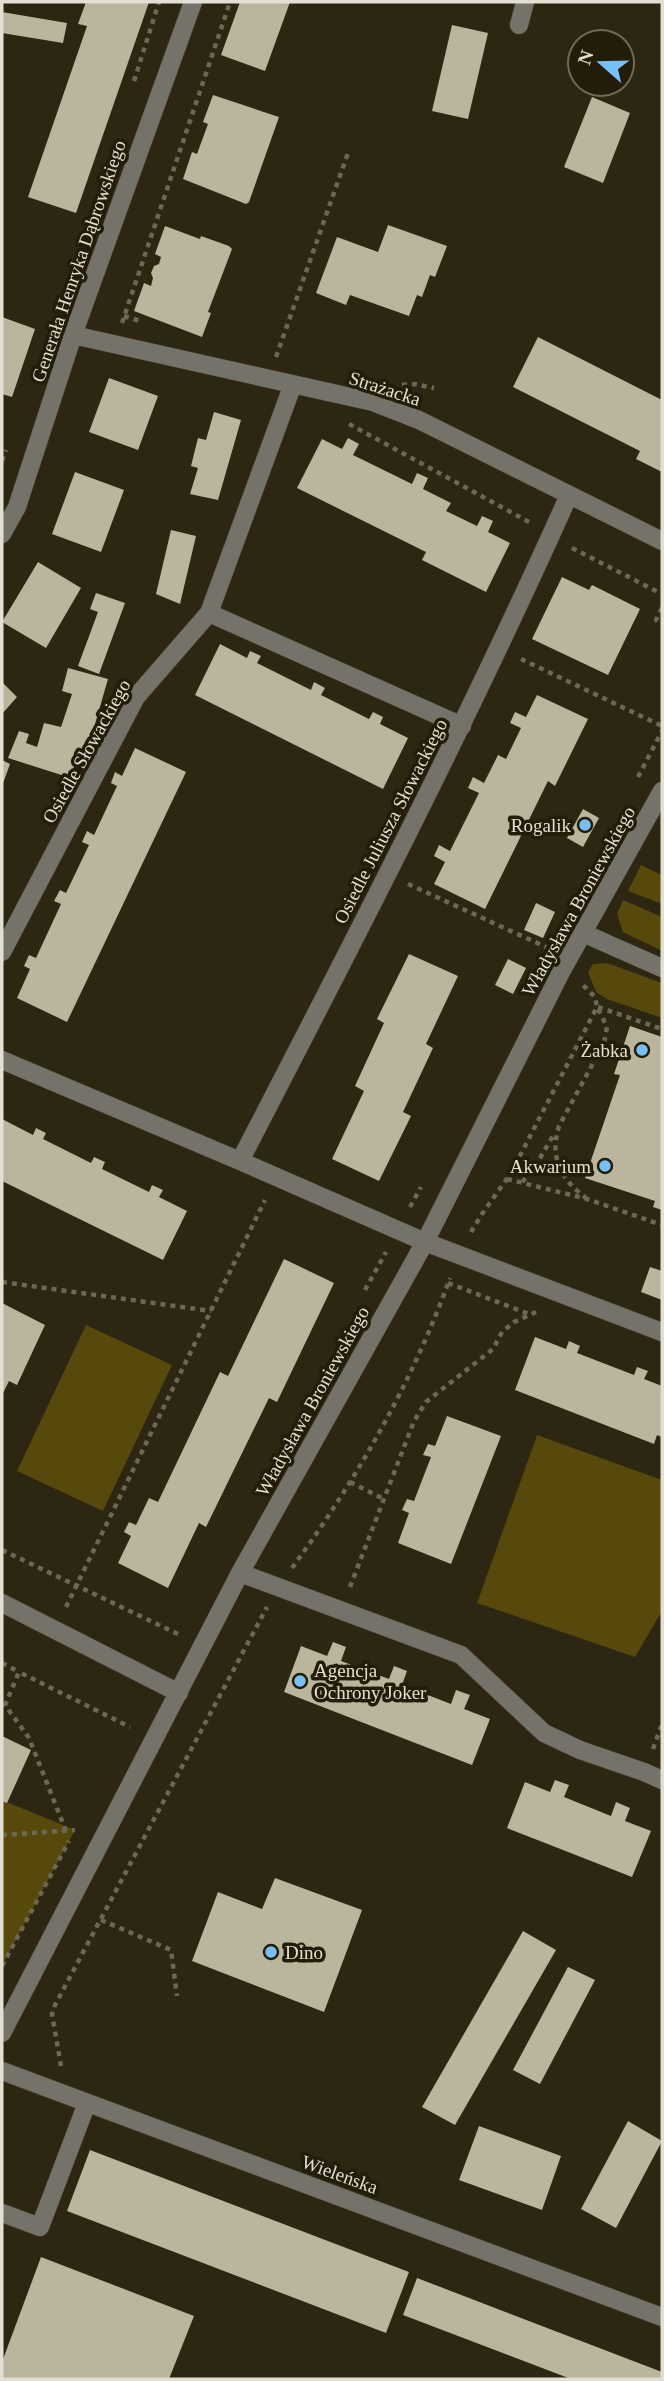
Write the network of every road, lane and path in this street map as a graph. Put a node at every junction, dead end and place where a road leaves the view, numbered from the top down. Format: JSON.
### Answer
{"nodes":[{"id":1,"x":193,"y":2,"type":"edge"},
{"id":2,"x":230,"y":2,"type":"edge"},
{"id":3,"x":525,"y":2,"type":"edge"},
{"id":4,"x":519,"y":25,"type":"dead end"},
{"id":5,"x":348,"y":153,"type":"dead end"},
{"id":6,"x":73,"y":335,"type":"junction"},
{"id":7,"x":115,"y":344,"type":"junction"},
{"id":8,"x":275,"y":362,"type":"dead end"},
{"id":9,"x":293,"y":384,"type":"junction"},
{"id":10,"x":349,"y":424,"type":"dead end"},
{"id":11,"x":569,"y":495,"type":"junction"},
{"id":12,"x":2,"y":534,"type":"edge"},
{"id":13,"x":551,"y":537,"type":"junction"},
{"id":14,"x":662,"y":541,"type":"edge"},
{"id":15,"x":662,"y":594,"type":"edge"},
{"id":16,"x":662,"y":608,"type":"edge"},
{"id":17,"x":209,"y":613,"type":"junction"},
{"id":18,"x":662,"y":623,"type":"edge"},
{"id":19,"x":498,"y":648,"type":"junction"},
{"id":20,"x":462,"y":726,"type":"junction"},
{"id":21,"x":662,"y":726,"type":"edge"},
{"id":22,"x":662,"y":791,"type":"edge"},
{"id":23,"x":388,"y":875,"type":"junction"},
{"id":24,"x":583,"y":933,"type":"junction"},
{"id":25,"x":548,"y":947,"type":"dead end"},
{"id":26,"x":2,"y":952,"type":"edge"},
{"id":27,"x":662,"y":968,"type":"edge"},
{"id":28,"x":562,"y":970,"type":"junction"},
{"id":29,"x":597,"y":1007,"type":"junction"},
{"id":30,"x":662,"y":1029,"type":"edge"},
{"id":31,"x":2,"y":1060,"type":"edge"},
{"id":32,"x":559,"y":1126,"type":"junction"},
{"id":33,"x":240,"y":1161,"type":"junction"},
{"id":34,"x":277,"y":1177,"type":"junction"},
{"id":35,"x":507,"y":1179,"type":"junction"},
{"id":36,"x":521,"y":1182,"type":"junction"},
{"id":37,"x":587,"y":1199,"type":"junction"},
{"id":38,"x":662,"y":1225,"type":"edge"},
{"id":39,"x":425,"y":1242,"type":"junction"},
{"id":40,"x":458,"y":1255,"type":"junction"},
{"id":41,"x":2,"y":1282,"type":"edge"},
{"id":42,"x":448,"y":1283,"type":"junction"},
{"id":43,"x":544,"y":1309,"type":"dead end"},
{"id":44,"x":211,"y":1311,"type":"junction"},
{"id":45,"x":530,"y":1314,"type":"junction"},
{"id":46,"x":662,"y":1332,"type":"edge"},
{"id":47,"x":349,"y":1482,"type":"junction"},
{"id":48,"x":384,"y":1499,"type":"junction"},
{"id":49,"x":2,"y":1550,"type":"edge"},
{"id":50,"x":240,"y":1573,"type":"junction"},
{"id":51,"x":76,"y":1586,"type":"junction"},
{"id":52,"x":278,"y":1588,"type":"junction"},
{"id":53,"x":2,"y":1603,"type":"edge"},
{"id":54,"x":341,"y":1611,"type":"junction"},
{"id":55,"x":54,"y":1630,"type":"junction"},
{"id":56,"x":180,"y":1635,"type":"dead end"},
{"id":57,"x":2,"y":1663,"type":"edge"},
{"id":58,"x":19,"y":1672,"type":"junction"},
{"id":59,"x":179,"y":1693,"type":"junction"},
{"id":60,"x":130,"y":1727,"type":"dead end"},
{"id":61,"x":662,"y":1780,"type":"edge"},
{"id":62,"x":75,"y":1830,"type":"dead end"},
{"id":63,"x":66,"y":1831,"type":"junction"},
{"id":64,"x":2,"y":1835,"type":"edge"},
{"id":65,"x":101,"y":1920,"type":"junction"},
{"id":66,"x":177,"y":1996,"type":"dead end"},
{"id":67,"x":2,"y":2033,"type":"edge"},
{"id":68,"x":2,"y":2071,"type":"edge"},
{"id":69,"x":66,"y":2094,"type":"junction"},
{"id":70,"x":87,"y":2103,"type":"junction"},
{"id":71,"x":2,"y":2213,"type":"edge"},
{"id":72,"x":662,"y":2317,"type":"edge"}],
"edges":[{"from":1,"to":6,"type":"street","name":"Generała Henryka Dąbrowskiego"},
{"from":2,"to":7,"type":"path"},
{"from":3,"to":4,"type":"street"},
{"from":5,"to":8,"type":"path"},
{"from":6,"to":7,"type":"street","name":"Strażacka"},
{"from":6,"to":12,"type":"street","name":"Generała Henryka Dąbrowskiego"},
{"from":7,"to":9,"type":"street","name":"Strażacka"},
{"from":9,"to":11,"type":"street","name":"Strażacka"},
{"from":9,"to":17,"type":"street","name":"Osiedle Słowackiego"},
{"from":10,"to":13,"type":"path"},
{"from":11,"to":13,"type":"street","name":"Osiedle Juliusza Słowackiego"},
{"from":11,"to":14,"type":"street","name":"Strażacka"},
{"from":13,"to":15,"type":"path"},
{"from":13,"to":19,"type":"street","name":"Osiedle Juliusza Słowackiego"},
{"from":16,"to":18,"type":"path"},
{"from":17,"to":20,"type":"street"},
{"from":17,"to":26,"type":"street","name":"Osiedle Słowackiego"},
{"from":19,"to":20,"type":"street","name":"Osiedle Juliusza Słowackiego"},
{"from":19,"to":21,"type":"path"},
{"from":20,"to":23,"type":"street","name":"Osiedle Juliusza Słowackiego"},
{"from":22,"to":24,"type":"street","name":"Władysława Broniewskiego"},
{"from":23,"to":25,"type":"path"},
{"from":23,"to":33,"type":"street","name":"Osiedle Juliusza Słowackiego"},
{"from":24,"to":27,"type":"street"},
{"from":24,"to":28,"type":"street","name":"Władysława Broniewskiego"},
{"from":28,"to":29,"type":"path"},
{"from":28,"to":39,"type":"street","name":"Władysława Broniewskiego"},
{"from":29,"to":30,"type":"path"},
{"from":29,"to":32,"type":"path"},
{"from":29,"to":35,"type":"path"},
{"from":31,"to":33,"type":"street"},
{"from":32,"to":36,"type":"path"},
{"from":32,"to":37,"type":"path"},
{"from":33,"to":34,"type":"street"},
{"from":34,"to":39,"type":"street"},
{"from":34,"to":44,"type":"path"},
{"from":35,"to":36,"type":"path"},
{"from":35,"to":40,"type":"path"},
{"from":36,"to":37,"type":"path"},
{"from":37,"to":38,"type":"path"},
{"from":39,"to":40,"type":"street"},
{"from":39,"to":50,"type":"street","name":"Władysława Broniewskiego"},
{"from":40,"to":42,"type":"path"},
{"from":40,"to":46,"type":"street"},
{"from":41,"to":44,"type":"path"},
{"from":42,"to":45,"type":"path"},
{"from":42,"to":47,"type":"path"},
{"from":43,"to":45,"type":"path"},
{"from":44,"to":51,"type":"path"},
{"from":45,"to":48,"type":"path"},
{"from":47,"to":48,"type":"path"},
{"from":47,"to":52,"type":"path"},
{"from":48,"to":54,"type":"path"},
{"from":49,"to":51,"type":"path"},
{"from":50,"to":52,"type":"street"},
{"from":50,"to":59,"type":"street","name":"Władysława Broniewskiego"},
{"from":51,"to":55,"type":"path"},
{"from":51,"to":56,"type":"path"},
{"from":52,"to":54,"type":"street"},
{"from":52,"to":65,"type":"path"},
{"from":53,"to":55,"type":"street"},
{"from":54,"to":61,"type":"street"},
{"from":55,"to":59,"type":"street"},
{"from":57,"to":58,"type":"path"},
{"from":58,"to":60,"type":"path"},
{"from":58,"to":63,"type":"path"},
{"from":59,"to":67,"type":"street","name":"Władysława Broniewskiego"},
{"from":62,"to":63,"type":"path"},
{"from":63,"to":64,"type":"path"},
{"from":65,"to":66,"type":"path"},
{"from":65,"to":69,"type":"path"},
{"from":68,"to":69,"type":"street","name":"Wieleńska"},
{"from":69,"to":70,"type":"street","name":"Wieleńska"},
{"from":70,"to":71,"type":"street"},
{"from":70,"to":72,"type":"street","name":"Wieleńska"}]}
